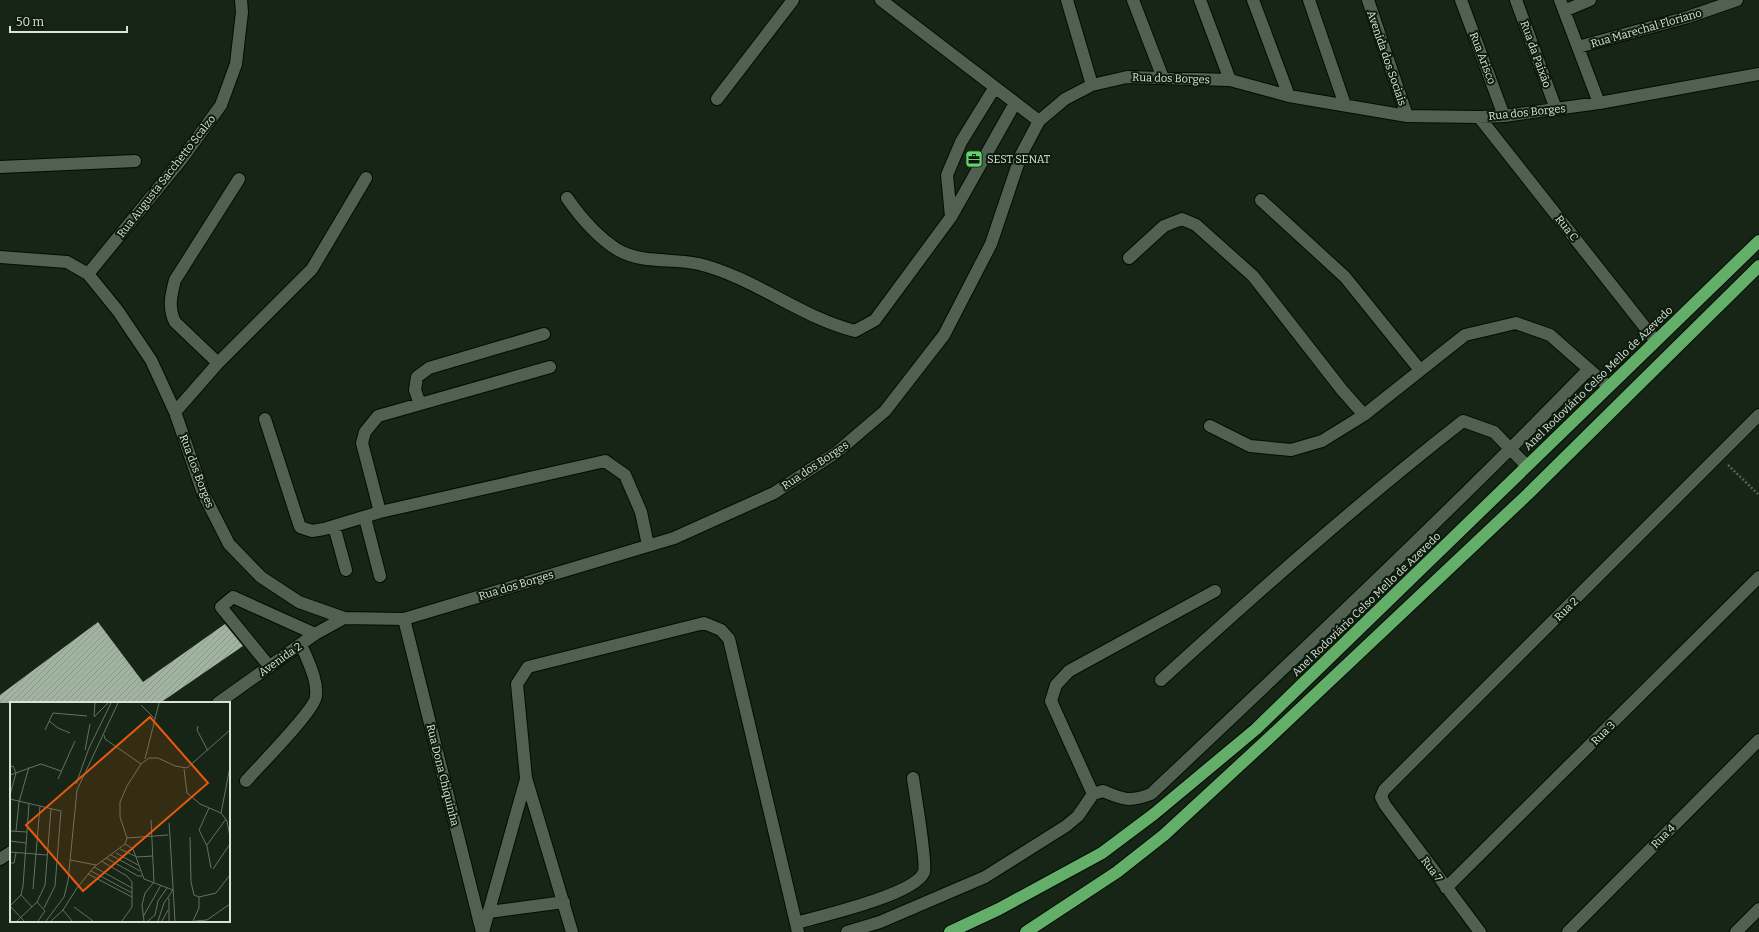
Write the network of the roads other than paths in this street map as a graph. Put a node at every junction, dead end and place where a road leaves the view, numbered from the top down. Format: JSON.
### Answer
{"nodes":[{"id":1,"x":241,"y":0,"type":"edge"},
{"id":2,"x":793,"y":0,"type":"edge"},
{"id":3,"x":881,"y":0,"type":"edge"},
{"id":4,"x":1067,"y":0,"type":"edge"},
{"id":5,"x":1132,"y":0,"type":"edge"},
{"id":6,"x":1200,"y":0,"type":"edge"},
{"id":7,"x":1253,"y":0,"type":"edge"},
{"id":8,"x":1309,"y":0,"type":"edge"},
{"id":9,"x":1368,"y":0,"type":"edge"},
{"id":10,"x":1461,"y":0,"type":"edge"},
{"id":11,"x":1516,"y":0,"type":"edge"},
{"id":12,"x":1590,"y":0,"type":"edge"},
{"id":13,"x":1737,"y":0,"type":"edge"},
{"id":14,"x":1562,"y":5,"type":"edge"},
{"id":15,"x":1578,"y":47,"type":"junction"},
{"id":16,"x":1759,"y":74,"type":"edge"},
{"id":17,"x":1163,"y":78,"type":"junction"},
{"id":18,"x":1230,"y":80,"type":"junction"},
{"id":19,"x":1092,"y":85,"type":"junction"},
{"id":20,"x":995,"y":87,"type":"junction"},
{"id":21,"x":1289,"y":96,"type":"junction"},
{"id":22,"x":717,"y":99,"type":"dead end"},
{"id":23,"x":1015,"y":103,"type":"junction"},
{"id":24,"x":1599,"y":103,"type":"junction"},
{"id":25,"x":1345,"y":105,"type":"junction"},
{"id":26,"x":1556,"y":109,"type":"junction"},
{"id":27,"x":1407,"y":116,"type":"junction"},
{"id":28,"x":1504,"y":116,"type":"junction"},
{"id":29,"x":1479,"y":117,"type":"junction"},
{"id":30,"x":1039,"y":121,"type":"junction"},
{"id":31,"x":135,"y":161,"type":"dead end"},
{"id":32,"x":0,"y":167,"type":"edge"},
{"id":33,"x":366,"y":178,"type":"dead end"},
{"id":34,"x":239,"y":179,"type":"dead end"},
{"id":35,"x":567,"y":198,"type":"dead end"},
{"id":36,"x":1261,"y":200,"type":"dead end"},
{"id":37,"x":951,"y":217,"type":"junction"},
{"id":38,"x":1759,"y":241,"type":"edge"},
{"id":39,"x":0,"y":257,"type":"edge"},
{"id":40,"x":1129,"y":258,"type":"dead end"},
{"id":41,"x":1759,"y":266,"type":"edge"},
{"id":42,"x":88,"y":274,"type":"junction"},
{"id":43,"x":544,"y":334,"type":"dead end"},
{"id":44,"x":1655,"y":340,"type":"junction"},
{"id":45,"x":218,"y":363,"type":"junction"},
{"id":46,"x":550,"y":367,"type":"dead end"},
{"id":47,"x":1589,"y":369,"type":"junction"},
{"id":48,"x":1420,"y":370,"type":"junction"},
{"id":49,"x":1608,"y":386,"type":"junction"},
{"id":50,"x":420,"y":404,"type":"junction"},
{"id":51,"x":175,"y":412,"type":"junction"},
{"id":52,"x":1364,"y":415,"type":"junction"},
{"id":53,"x":1759,"y":415,"type":"edge"},
{"id":54,"x":265,"y":419,"type":"dead end"},
{"id":55,"x":1210,"y":426,"type":"dead end"},
{"id":56,"x":1511,"y":450,"type":"junction"},
{"id":57,"x":1526,"y":465,"type":"junction"},
{"id":58,"x":380,"y":512,"type":"junction"},
{"id":59,"x":365,"y":518,"type":"junction"},
{"id":60,"x":334,"y":526,"type":"junction"},
{"id":61,"x":648,"y":546,"type":"junction"},
{"id":62,"x":346,"y":570,"type":"dead end"},
{"id":63,"x":380,"y":576,"type":"dead end"},
{"id":64,"x":1759,"y":577,"type":"edge"},
{"id":65,"x":1214,"y":590,"type":"dead end"},
{"id":66,"x":344,"y":618,"type":"junction"},
{"id":67,"x":404,"y":618,"type":"junction"},
{"id":68,"x":315,"y":634,"type":"junction"},
{"id":69,"x":301,"y":644,"type":"junction"},
{"id":70,"x":269,"y":666,"type":"junction"},
{"id":71,"x":1161,"y":680,"type":"dead end"},
{"id":72,"x":219,"y":702,"type":"edge"},
{"id":73,"x":1759,"y":740,"type":"edge"},
{"id":74,"x":526,"y":778,"type":"junction"},
{"id":75,"x":913,"y":778,"type":"dead end"},
{"id":76,"x":246,"y":781,"type":"dead end"},
{"id":77,"x":1093,"y":794,"type":"junction"},
{"id":78,"x":1384,"y":805,"type":"joint"},
{"id":79,"x":10,"y":853,"type":"edge"},
{"id":80,"x":0,"y":859,"type":"edge"},
{"id":81,"x":1446,"y":888,"type":"junction"},
{"id":82,"x":564,"y":902,"type":"junction"},
{"id":83,"x":1759,"y":909,"type":"edge"},
{"id":84,"x":489,"y":912,"type":"junction"},
{"id":85,"x":797,"y":928,"type":"edge"},
{"id":86,"x":483,"y":932,"type":"edge"},
{"id":87,"x":572,"y":932,"type":"edge"},
{"id":88,"x":847,"y":932,"type":"edge"},
{"id":89,"x":950,"y":932,"type":"edge"},
{"id":90,"x":1026,"y":932,"type":"edge"},
{"id":91,"x":1480,"y":932,"type":"edge"},
{"id":92,"x":1568,"y":932,"type":"edge"},
{"id":93,"x":1736,"y":932,"type":"edge"}],
"edges":[{"from":1,"to":42,"type":"street","name":"Rua Augusta Sacchetto Scalzo"},
{"from":2,"to":22,"type":"street"},
{"from":3,"to":20,"type":"street"},
{"from":4,"to":19,"type":"street"},
{"from":5,"to":17,"type":"street"},
{"from":6,"to":18,"type":"street"},
{"from":7,"to":21,"type":"street"},
{"from":8,"to":25,"type":"street"},
{"from":9,"to":27,"type":"street","name":"Avenida dos Sociais"},
{"from":10,"to":28,"type":"street","name":"Rua Arisco"},
{"from":11,"to":26,"type":"street","name":"Rua da Paixão"},
{"from":12,"to":14,"type":"street"},
{"from":13,"to":15,"type":"street","name":"Rua Marechal Floriano"},
{"from":14,"to":15,"type":"street"},
{"from":15,"to":24,"type":"street"},
{"from":16,"to":24,"type":"street","name":"Rua dos Borges"},
{"from":17,"to":18,"type":"street","name":"Rua dos Borges"},
{"from":17,"to":19,"type":"street","name":"Rua dos Borges"},
{"from":18,"to":21,"type":"street","name":"Rua dos Borges"},
{"from":19,"to":30,"type":"street","name":"Rua dos Borges"},
{"from":20,"to":23,"type":"street"},
{"from":20,"to":37,"type":"street"},
{"from":21,"to":25,"type":"street","name":"Rua dos Borges"},
{"from":23,"to":30,"type":"street"},
{"from":23,"to":37,"type":"street"},
{"from":24,"to":26,"type":"street","name":"Rua dos Borges"},
{"from":25,"to":27,"type":"street","name":"Rua dos Borges"},
{"from":26,"to":28,"type":"street","name":"Rua dos Borges"},
{"from":27,"to":29,"type":"street","name":"Rua dos Borges"},
{"from":28,"to":29,"type":"street","name":"Rua dos Borges"},
{"from":29,"to":44,"type":"street","name":"Rua C"},
{"from":30,"to":61,"type":"street","name":"Rua dos Borges"},
{"from":31,"to":32,"type":"street"},
{"from":33,"to":45,"type":"street"},
{"from":34,"to":45,"type":"street"},
{"from":35,"to":37,"type":"street"},
{"from":36,"to":48,"type":"street"},
{"from":38,"to":44,"type":"highway","name":"Anel Rodoviário Celso Mello de Azevedo"},
{"from":39,"to":42,"type":"street","name":"Rua dos Borges"},
{"from":40,"to":52,"type":"street"},
{"from":41,"to":90,"type":"highway"},
{"from":42,"to":51,"type":"street","name":"Rua dos Borges"},
{"from":43,"to":50,"type":"street"},
{"from":44,"to":49,"type":"highway","name":"Anel Rodoviário Celso Mello de Azevedo"},
{"from":45,"to":51,"type":"street"},
{"from":46,"to":50,"type":"street"},
{"from":47,"to":48,"type":"street"},
{"from":47,"to":49,"type":"street"},
{"from":47,"to":56,"type":"street"},
{"from":48,"to":52,"type":"street"},
{"from":49,"to":57,"type":"highway","name":"Anel Rodoviário Celso Mello de Azevedo"},
{"from":50,"to":58,"type":"street"},
{"from":51,"to":66,"type":"street","name":"Rua dos Borges"},
{"from":52,"to":55,"type":"street"},
{"from":53,"to":78,"type":"street","name":"Rua 2"},
{"from":54,"to":60,"type":"street"},
{"from":56,"to":57,"type":"street"},
{"from":56,"to":71,"type":"street"},
{"from":56,"to":77,"type":"street"},
{"from":57,"to":89,"type":"highway","name":"Anel Rodoviário Celso Mello de Azevedo"},
{"from":58,"to":59,"type":"street"},
{"from":58,"to":61,"type":"street"},
{"from":59,"to":60,"type":"street"},
{"from":59,"to":63,"type":"street"},
{"from":60,"to":62,"type":"street"},
{"from":61,"to":67,"type":"street","name":"Rua dos Borges"},
{"from":64,"to":81,"type":"street","name":"Rua 3"},
{"from":65,"to":77,"type":"street"},
{"from":66,"to":67,"type":"street","name":"Rua dos Borges"},
{"from":66,"to":68,"type":"street","name":"Avenida 2"},
{"from":67,"to":86,"type":"street","name":"Rua Dona Chiquinha"},
{"from":68,"to":69,"type":"street","name":"Avenida 2"},
{"from":68,"to":70,"type":"street"},
{"from":69,"to":70,"type":"street","name":"Avenida 2"},
{"from":69,"to":76,"type":"street"},
{"from":70,"to":72,"type":"street","name":"Avenida 2"},
{"from":73,"to":92,"type":"street","name":"Rua 4"},
{"from":74,"to":82,"type":"street"},
{"from":74,"to":84,"type":"street"},
{"from":74,"to":85,"type":"street"},
{"from":75,"to":85,"type":"street"},
{"from":77,"to":88,"type":"street"},
{"from":78,"to":81,"type":"street","name":"Rua 7"},
{"from":79,"to":80,"type":"street"},
{"from":81,"to":91,"type":"street","name":"Rua 7"},
{"from":82,"to":84,"type":"street"},
{"from":82,"to":87,"type":"street"},
{"from":83,"to":93,"type":"street"},
{"from":84,"to":86,"type":"street"}]}
